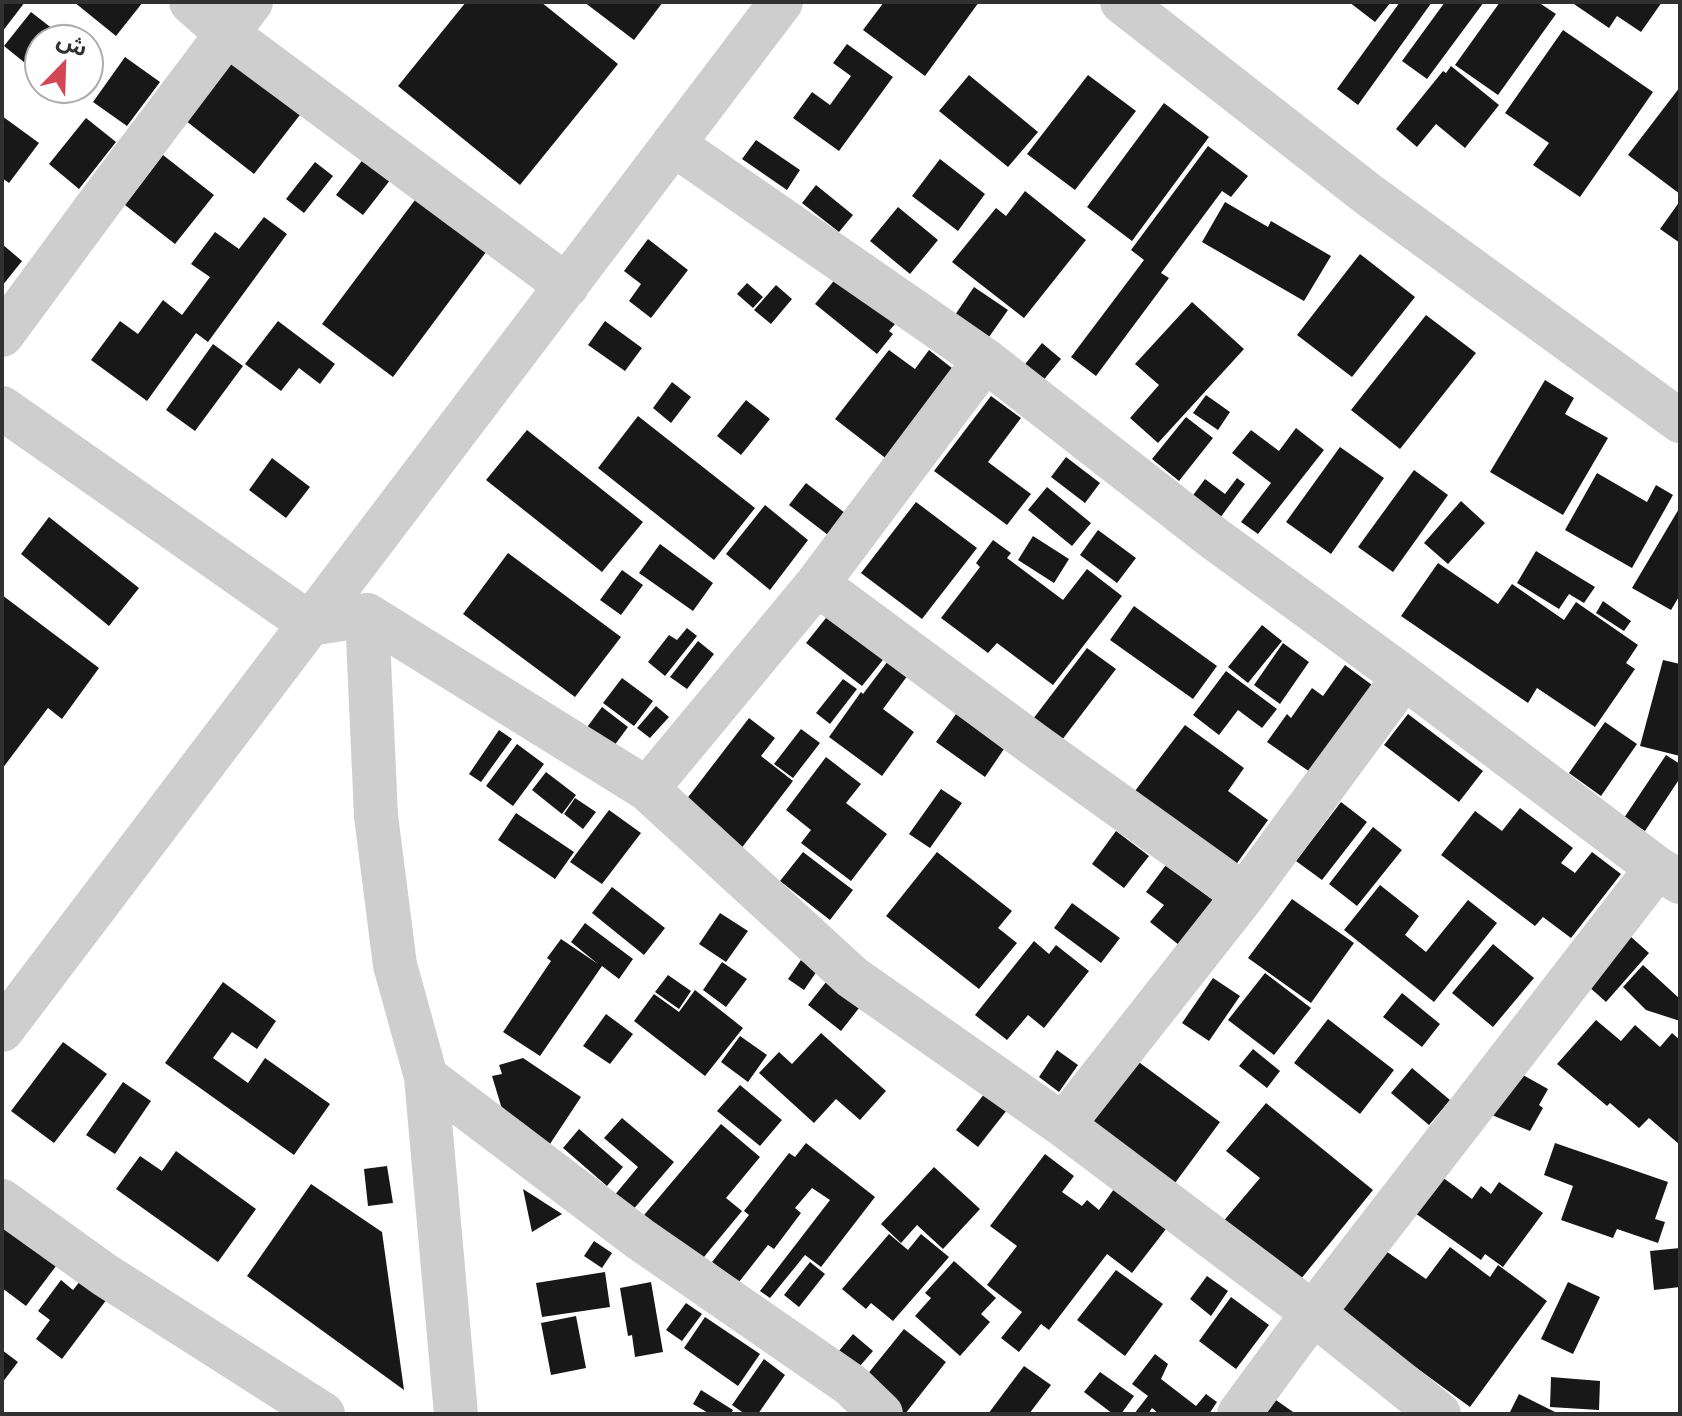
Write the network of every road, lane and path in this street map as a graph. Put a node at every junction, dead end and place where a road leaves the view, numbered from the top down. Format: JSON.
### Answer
{"nodes":[{"id":1,"x":191,"y":2,"type":"edge"},
{"id":2,"x":781,"y":2,"type":"edge"},
{"id":3,"x":1122,"y":2,"type":"edge"},
{"id":4,"x":239,"y":18,"type":"edge"},
{"id":5,"x":673,"y":144,"type":"junction"},
{"id":6,"x":567,"y":286,"type":"junction"},
{"id":7,"x":2,"y":335,"type":"edge"},
{"id":8,"x":985,"y":360,"type":"junction"},
{"id":9,"x":2,"y":408,"type":"edge"},
{"id":10,"x":1680,"y":421,"type":"edge"},
{"id":11,"x":817,"y":584,"type":"junction"},
{"id":12,"x":367,"y":615,"type":"junction"},
{"id":13,"x":310,"y":624,"type":"junction"},
{"id":14,"x":1404,"y":677,"type":"junction"},
{"id":15,"x":647,"y":789,"type":"junction"},
{"id":16,"x":1668,"y":875,"type":"edge"},
{"id":17,"x":1244,"y":895,"type":"junction"},
{"id":18,"x":2,"y":1030,"type":"edge"},
{"id":19,"x":426,"y":1077,"type":"junction"},
{"id":20,"x":1063,"y":1125,"type":"junction"},
{"id":21,"x":2,"y":1201,"type":"edge"},
{"id":22,"x":1313,"y":1313,"type":"junction"},
{"id":23,"x":854,"y":1404,"type":"edge"},
{"id":24,"x":323,"y":1414,"type":"edge"},
{"id":25,"x":456,"y":1414,"type":"edge"},
{"id":26,"x":1239,"y":1414,"type":"edge"},
{"id":27,"x":1439,"y":1414,"type":"edge"}],
"edges":[{"from":1,"to":4,"type":"street"},
{"from":2,"to":5,"type":"street"},
{"from":3,"to":10,"type":"street"},
{"from":4,"to":6,"type":"street"},
{"from":4,"to":7,"type":"street"},
{"from":5,"to":6,"type":"street"},
{"from":5,"to":8,"type":"street"},
{"from":6,"to":13,"type":"street"},
{"from":8,"to":11,"type":"street"},
{"from":8,"to":14,"type":"street"},
{"from":9,"to":13,"type":"street"},
{"from":11,"to":15,"type":"street"},
{"from":11,"to":17,"type":"street"},
{"from":12,"to":13,"type":"street"},
{"from":12,"to":15,"type":"street"},
{"from":12,"to":19,"type":"street"},
{"from":13,"to":18,"type":"street"},
{"from":14,"to":16,"type":"street"},
{"from":14,"to":17,"type":"street"},
{"from":15,"to":20,"type":"street"},
{"from":16,"to":22,"type":"street"},
{"from":17,"to":20,"type":"street"},
{"from":19,"to":23,"type":"street"},
{"from":19,"to":25,"type":"street"},
{"from":20,"to":22,"type":"street"},
{"from":21,"to":24,"type":"street"},
{"from":22,"to":26,"type":"street"},
{"from":22,"to":27,"type":"street"}]}
